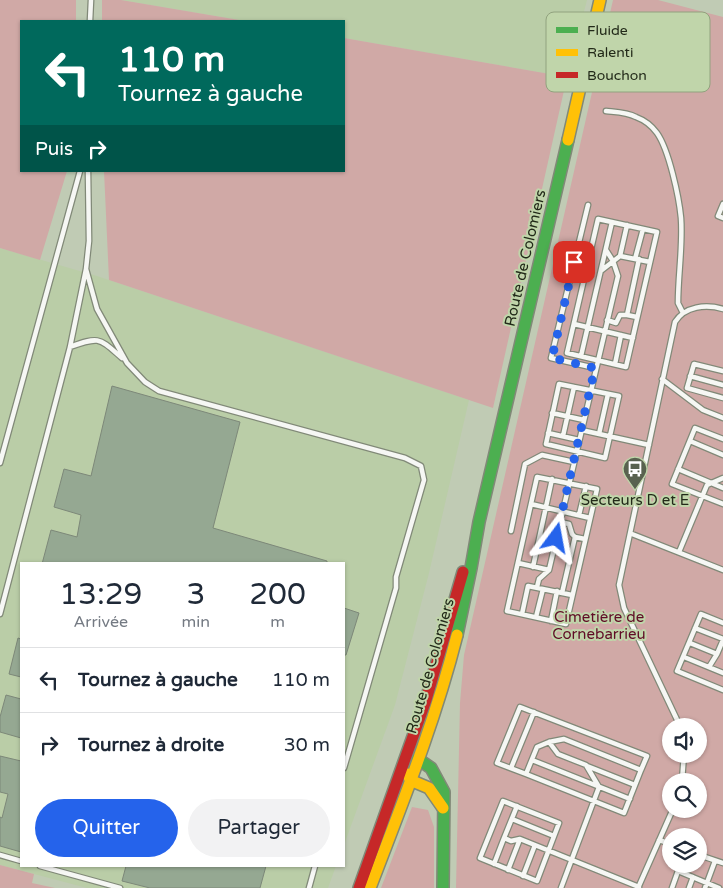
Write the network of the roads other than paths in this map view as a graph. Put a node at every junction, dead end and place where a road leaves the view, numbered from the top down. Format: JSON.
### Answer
{"nodes":[{"id":1,"x":91,"y":0,"type":"edge"},
{"id":2,"x":90,"y":20,"type":"edge"},
{"id":3,"x":579,"y":92,"type":"edge"},
{"id":4,"x":606,"y":111,"type":"dead end"},
{"id":5,"x":80,"y":172,"type":"edge"},
{"id":6,"x":88,"y":172,"type":"edge"},
{"id":7,"x":723,"y":204,"type":"edge"},
{"id":8,"x":588,"y":205,"type":"dead end"},
{"id":9,"x":723,"y":218,"type":"edge"},
{"id":10,"x":612,"y":222,"type":"junction"},
{"id":11,"x":627,"y":225,"type":"junction"},
{"id":12,"x":643,"y":228,"type":"junction"},
{"id":13,"x":606,"y":250,"type":"junction"},
{"id":14,"x":620,"y":256,"type":"junction"},
{"id":15,"x":637,"y":259,"type":"junction"},
{"id":16,"x":613,"y":261,"type":"junction"},
{"id":17,"x":650,"y":262,"type":"junction"},
{"id":18,"x":86,"y":269,"type":"junction"},
{"id":19,"x":601,"y":270,"type":"junction"},
{"id":20,"x":723,"y":309,"type":"edge"},
{"id":21,"x":683,"y":313,"type":"junction"},
{"id":22,"x":626,"y":315,"type":"junction"},
{"id":23,"x":638,"y":317,"type":"junction"},
{"id":24,"x":607,"y":320,"type":"junction"},
{"id":25,"x":574,"y":324,"type":"junction"},
{"id":26,"x":588,"y":327,"type":"junction"},
{"id":27,"x":605,"y":331,"type":"junction"},
{"id":28,"x":621,"y":335,"type":"junction"},
{"id":29,"x":633,"y":338,"type":"junction"},
{"id":30,"x":70,"y":347,"type":"junction"},
{"id":31,"x":581,"y":356,"type":"junction"},
{"id":32,"x":598,"y":360,"type":"junction"},
{"id":33,"x":127,"y":363,"type":"junction"},
{"id":34,"x":615,"y":364,"type":"junction"},
{"id":35,"x":595,"y":368,"type":"junction"},
{"id":36,"x":723,"y":371,"type":"edge"},
{"id":37,"x":690,"y":376,"type":"junction"},
{"id":38,"x":662,"y":380,"type":"junction"},
{"id":39,"x":723,"y":385,"type":"edge"},
{"id":40,"x":574,"y":387,"type":"junction"},
{"id":41,"x":590,"y":390,"type":"junction"},
{"id":42,"x":608,"y":394,"type":"junction"},
{"id":43,"x":723,"y":398,"type":"edge"},
{"id":44,"x":552,"y":413,"type":"junction"},
{"id":45,"x":568,"y":416,"type":"junction"},
{"id":46,"x":723,"y":419,"type":"edge"},
{"id":47,"x":584,"y":420,"type":"junction"},
{"id":48,"x":581,"y":430,"type":"junction"},
{"id":49,"x":548,"y":433,"type":"junction"},
{"id":50,"x":599,"y":434,"type":"junction"},
{"id":51,"x":563,"y":436,"type":"junction"},
{"id":52,"x":610,"y":436,"type":"junction"},
{"id":53,"x":723,"y":439,"type":"edge"},
{"id":54,"x":579,"y":440,"type":"junction"},
{"id":55,"x":690,"y":441,"type":"junction"},
{"id":56,"x":649,"y":445,"type":"junction"},
{"id":57,"x":576,"y":451,"type":"junction"},
{"id":58,"x":723,"y":455,"type":"edge"},
{"id":59,"x":574,"y":462,"type":"junction"},
{"id":60,"x":0,"y":463,"type":"edge"},
{"id":61,"x":678,"y":469,"type":"junction"},
{"id":62,"x":723,"y":478,"type":"edge"},
{"id":63,"x":552,"y":479,"type":"junction"},
{"id":64,"x":569,"y":482,"type":"junction"},
{"id":65,"x":711,"y":483,"type":"junction"},
{"id":66,"x":586,"y":486,"type":"junction"},
{"id":67,"x":723,"y":488,"type":"edge"},
{"id":68,"x":703,"y":496,"type":"junction"},
{"id":69,"x":531,"y":504,"type":"junction"},
{"id":70,"x":723,"y":504,"type":"edge"},
{"id":71,"x":546,"y":508,"type":"junction"},
{"id":72,"x":562,"y":512,"type":"junction"},
{"id":73,"x":579,"y":515,"type":"junction"},
{"id":74,"x":590,"y":518,"type":"junction"},
{"id":75,"x":560,"y":522,"type":"junction"},
{"id":76,"x":511,"y":531,"type":"dead end"},
{"id":77,"x":632,"y":534,"type":"junction"},
{"id":78,"x":575,"y":536,"type":"junction"},
{"id":79,"x":585,"y":539,"type":"junction"},
{"id":80,"x":679,"y":552,"type":"junction"},
{"id":81,"x":518,"y":563,"type":"junction"},
{"id":82,"x":533,"y":567,"type":"junction"},
{"id":83,"x":549,"y":570,"type":"junction"},
{"id":84,"x":723,"y":570,"type":"edge"},
{"id":85,"x":540,"y":588,"type":"junction"},
{"id":86,"x":560,"y":592,"type":"junction"},
{"id":87,"x":572,"y":595,"type":"junction"},
{"id":88,"x":0,"y":614,"type":"edge"},
{"id":89,"x":522,"y":614,"type":"junction"},
{"id":90,"x":536,"y":618,"type":"junction"},
{"id":91,"x":551,"y":621,"type":"junction"},
{"id":92,"x":723,"y":623,"type":"edge"},
{"id":93,"x":695,"y":628,"type":"junction"},
{"id":94,"x":723,"y":640,"type":"edge"},
{"id":95,"x":690,"y":643,"type":"junction"},
{"id":96,"x":717,"y":654,"type":"junction"},
{"id":97,"x":684,"y":657,"type":"junction"},
{"id":98,"x":709,"y":667,"type":"junction"},
{"id":99,"x":723,"y":673,"type":"edge"},
{"id":100,"x":723,"y":690,"type":"edge"},
{"id":101,"x":534,"y":712,"type":"junction"},
{"id":102,"x":676,"y":718,"type":"edge"},
{"id":103,"x":549,"y":742,"type":"junction"},
{"id":104,"x":532,"y":760,"type":"junction"},
{"id":105,"x":412,"y":762,"type":"junction"},
{"id":106,"x":345,"y":765,"type":"edge"},
{"id":107,"x":586,"y":765,"type":"junction"},
{"id":108,"x":511,"y":768,"type":"junction"},
{"id":109,"x":641,"y":770,"type":"junction"},
{"id":110,"x":526,"y":774,"type":"junction"},
{"id":111,"x":410,"y":780,"type":"junction"},
{"id":112,"x":635,"y":785,"type":"junction"},
{"id":113,"x":599,"y":787,"type":"junction"},
{"id":114,"x":630,"y":799,"type":"junction"},
{"id":115,"x":593,"y":801,"type":"junction"},
{"id":116,"x":517,"y":806,"type":"junction"},
{"id":117,"x":443,"y":808,"type":"junction"},
{"id":118,"x":669,"y":818,"type":"edge"},
{"id":119,"x":512,"y":819,"type":"junction"},
{"id":120,"x":554,"y":836,"type":"junction"},
{"id":121,"x":504,"y":838,"type":"junction"},
{"id":122,"x":520,"y":839,"type":"junction"},
{"id":123,"x":659,"y":840,"type":"junction"},
{"id":124,"x":662,"y":841,"type":"edge"},
{"id":125,"x":535,"y":845,"type":"junction"},
{"id":126,"x":548,"y":850,"type":"junction"},
{"id":127,"x":0,"y":855,"type":"edge"},
{"id":128,"x":707,"y":858,"type":"edge"},
{"id":129,"x":572,"y":860,"type":"junction"},
{"id":130,"x":20,"y":861,"type":"edge"},
{"id":131,"x":715,"y":861,"type":"junction"},
{"id":132,"x":723,"y":863,"type":"edge"},
{"id":133,"x":494,"y":864,"type":"junction"},
{"id":134,"x":44,"y":867,"type":"edge"},
{"id":135,"x":315,"y":867,"type":"edge"},
{"id":136,"x":508,"y":870,"type":"junction"},
{"id":137,"x":523,"y":876,"type":"junction"},
{"id":138,"x":693,"y":877,"type":"junction"},
{"id":139,"x":706,"y":886,"type":"edge"},
{"id":140,"x":638,"y":887,"type":"edge"},
{"id":141,"x":120,"y":888,"type":"edge"},
{"id":142,"x":309,"y":888,"type":"edge"},
{"id":143,"x":360,"y":888,"type":"edge"},
{"id":144,"x":370,"y":888,"type":"edge"},
{"id":145,"x":443,"y":888,"type":"edge"},
{"id":146,"x":561,"y":888,"type":"edge"},
{"id":147,"x":672,"y":888,"type":"edge"},
{"id":148,"x":689,"y":888,"type":"edge"},
{"id":149,"x":720,"y":888,"type":"edge"}],
"edges":[{"from":1,"to":2,"type":"lane"},
{"from":3,"to":105,"type":"main road","name":"Route de Colomiers"},
{"from":4,"to":21,"type":"lane"},
{"from":5,"to":60,"type":"lane"},
{"from":6,"to":18,"type":"lane"},
{"from":7,"to":9,"type":"lane"},
{"from":8,"to":35,"type":"lane"},
{"from":10,"to":11,"type":"lane"},
{"from":10,"to":13,"type":"lane"},
{"from":10,"to":25,"type":"lane"},
{"from":11,"to":12,"type":"lane"},
{"from":11,"to":14,"type":"lane"},
{"from":12,"to":15,"type":"lane"},
{"from":12,"to":17,"type":"lane"},
{"from":13,"to":16,"type":"lane"},
{"from":13,"to":19,"type":"lane"},
{"from":14,"to":15,"type":"lane"},
{"from":14,"to":16,"type":"lane"},
{"from":15,"to":17,"type":"lane"},
{"from":15,"to":22,"type":"lane"},
{"from":16,"to":19,"type":"lane"},
{"from":16,"to":24,"type":"lane"},
{"from":17,"to":23,"type":"lane"},
{"from":18,"to":30,"type":"lane"},
{"from":18,"to":33,"type":"lane"},
{"from":19,"to":26,"type":"lane"},
{"from":20,"to":21,"type":"lane"},
{"from":21,"to":38,"type":"lane"},
{"from":22,"to":23,"type":"lane"},
{"from":22,"to":24,"type":"lane"},
{"from":23,"to":29,"type":"lane"},
{"from":24,"to":27,"type":"lane"},
{"from":25,"to":26,"type":"lane"},
{"from":25,"to":31,"type":"lane"},
{"from":26,"to":27,"type":"lane"},
{"from":26,"to":31,"type":"lane"},
{"from":27,"to":28,"type":"lane"},
{"from":27,"to":32,"type":"lane"},
{"from":28,"to":29,"type":"lane"},
{"from":28,"to":34,"type":"lane"},
{"from":29,"to":34,"type":"lane"},
{"from":30,"to":33,"type":"lane"},
{"from":30,"to":88,"type":"lane"},
{"from":31,"to":32,"type":"lane"},
{"from":32,"to":34,"type":"lane"},
{"from":32,"to":35,"type":"lane"},
{"from":33,"to":106,"type":"lane"},
{"from":35,"to":41,"type":"lane"},
{"from":36,"to":37,"type":"lane"},
{"from":37,"to":39,"type":"lane"},
{"from":37,"to":43,"type":"lane"},
{"from":38,"to":46,"type":"lane"},
{"from":38,"to":56,"type":"lane"},
{"from":40,"to":41,"type":"lane"},
{"from":40,"to":44,"type":"lane"},
{"from":40,"to":45,"type":"lane"},
{"from":41,"to":42,"type":"lane"},
{"from":41,"to":47,"type":"lane"},
{"from":42,"to":50,"type":"lane"},
{"from":42,"to":52,"type":"lane"},
{"from":44,"to":45,"type":"lane"},
{"from":44,"to":49,"type":"lane"},
{"from":45,"to":47,"type":"lane"},
{"from":45,"to":51,"type":"lane"},
{"from":47,"to":48,"type":"lane"},
{"from":48,"to":50,"type":"lane"},
{"from":48,"to":54,"type":"lane"},
{"from":49,"to":51,"type":"lane"},
{"from":49,"to":57,"type":"lane"},
{"from":50,"to":52,"type":"lane"},
{"from":51,"to":54,"type":"lane"},
{"from":52,"to":56,"type":"lane"},
{"from":52,"to":57,"type":"lane"},
{"from":53,"to":55,"type":"lane"},
{"from":54,"to":57,"type":"lane"},
{"from":55,"to":58,"type":"lane"},
{"from":55,"to":61,"type":"lane"},
{"from":56,"to":77,"type":"lane"},
{"from":57,"to":59,"type":"lane"},
{"from":59,"to":64,"type":"lane"},
{"from":59,"to":76,"type":"lane"},
{"from":61,"to":65,"type":"lane"},
{"from":61,"to":68,"type":"lane"},
{"from":62,"to":65,"type":"lane"},
{"from":63,"to":64,"type":"lane"},
{"from":63,"to":69,"type":"lane"},
{"from":63,"to":71,"type":"lane"},
{"from":64,"to":66,"type":"lane"},
{"from":64,"to":72,"type":"lane"},
{"from":65,"to":67,"type":"lane"},
{"from":65,"to":68,"type":"lane"},
{"from":66,"to":73,"type":"lane"},
{"from":66,"to":74,"type":"lane"},
{"from":68,"to":70,"type":"lane"},
{"from":68,"to":80,"type":"lane"},
{"from":69,"to":71,"type":"lane"},
{"from":69,"to":81,"type":"lane"},
{"from":71,"to":72,"type":"lane"},
{"from":71,"to":82,"type":"lane"},
{"from":72,"to":73,"type":"lane"},
{"from":72,"to":75,"type":"lane"},
{"from":73,"to":74,"type":"lane"},
{"from":74,"to":79,"type":"lane"},
{"from":75,"to":78,"type":"lane"},
{"from":75,"to":83,"type":"lane"},
{"from":77,"to":80,"type":"lane"},
{"from":77,"to":102,"type":"lane"},
{"from":78,"to":79,"type":"lane"},
{"from":78,"to":86,"type":"lane"},
{"from":79,"to":87,"type":"lane"},
{"from":80,"to":84,"type":"lane"},
{"from":81,"to":82,"type":"lane"},
{"from":81,"to":89,"type":"lane"},
{"from":82,"to":83,"type":"lane"},
{"from":83,"to":85,"type":"lane"},
{"from":85,"to":86,"type":"lane"},
{"from":85,"to":89,"type":"lane"},
{"from":85,"to":90,"type":"lane"},
{"from":86,"to":87,"type":"lane"},
{"from":86,"to":91,"type":"lane"},
{"from":87,"to":91,"type":"lane"},
{"from":89,"to":90,"type":"lane"},
{"from":90,"to":91,"type":"lane"},
{"from":92,"to":93,"type":"lane"},
{"from":93,"to":94,"type":"lane"},
{"from":93,"to":95,"type":"lane"},
{"from":94,"to":96,"type":"lane"},
{"from":95,"to":96,"type":"lane"},
{"from":95,"to":97,"type":"lane"},
{"from":96,"to":98,"type":"lane"},
{"from":97,"to":98,"type":"lane"},
{"from":97,"to":100,"type":"lane"},
{"from":98,"to":99,"type":"lane"},
{"from":101,"to":108,"type":"lane"},
{"from":101,"to":108,"type":"lane"},
{"from":101,"to":109,"type":"lane"},
{"from":103,"to":104,"type":"lane"},
{"from":103,"to":107,"type":"lane"},
{"from":103,"to":109,"type":"lane"},
{"from":104,"to":110,"type":"lane"},
{"from":104,"to":113,"type":"lane"},
{"from":105,"to":111,"type":"main road"},
{"from":105,"to":117,"type":"main road"},
{"from":105,"to":143,"type":"main road","name":"Route de Colomiers"},
{"from":107,"to":112,"type":"lane"},
{"from":107,"to":113,"type":"lane"},
{"from":108,"to":110,"type":"lane"},
{"from":109,"to":112,"type":"lane"},
{"from":110,"to":115,"type":"lane"},
{"from":111,"to":117,"type":"main road"},
{"from":111,"to":144,"type":"main road"},
{"from":112,"to":114,"type":"lane"},
{"from":113,"to":114,"type":"lane"},
{"from":113,"to":115,"type":"lane"},
{"from":114,"to":115,"type":"lane"},
{"from":115,"to":129,"type":"lane"},
{"from":116,"to":119,"type":"lane"},
{"from":116,"to":120,"type":"lane"},
{"from":116,"to":133,"type":"lane"},
{"from":117,"to":145,"type":"main road"},
{"from":118,"to":123,"type":"lane"},
{"from":119,"to":120,"type":"lane"},
{"from":119,"to":121,"type":"lane"},
{"from":120,"to":126,"type":"lane"},
{"from":121,"to":122,"type":"lane"},
{"from":121,"to":133,"type":"lane"},
{"from":122,"to":125,"type":"lane"},
{"from":122,"to":136,"type":"lane"},
{"from":123,"to":124,"type":"lane"},
{"from":123,"to":140,"type":"lane"},
{"from":125,"to":126,"type":"lane"},
{"from":125,"to":137,"type":"lane"},
{"from":126,"to":129,"type":"lane"},
{"from":126,"to":137,"type":"lane"},
{"from":127,"to":130,"type":"lane"},
{"from":128,"to":131,"type":"lane"},
{"from":129,"to":140,"type":"lane"},
{"from":129,"to":146,"type":"lane"},
{"from":131,"to":132,"type":"lane"},
{"from":131,"to":139,"type":"lane"},
{"from":133,"to":136,"type":"lane"},
{"from":134,"to":141,"type":"lane"},
{"from":135,"to":142,"type":"lane"},
{"from":136,"to":137,"type":"lane"},
{"from":138,"to":139,"type":"lane"},
{"from":138,"to":147,"type":"lane"},
{"from":138,"to":148,"type":"lane"},
{"from":139,"to":149,"type":"lane"}]}
